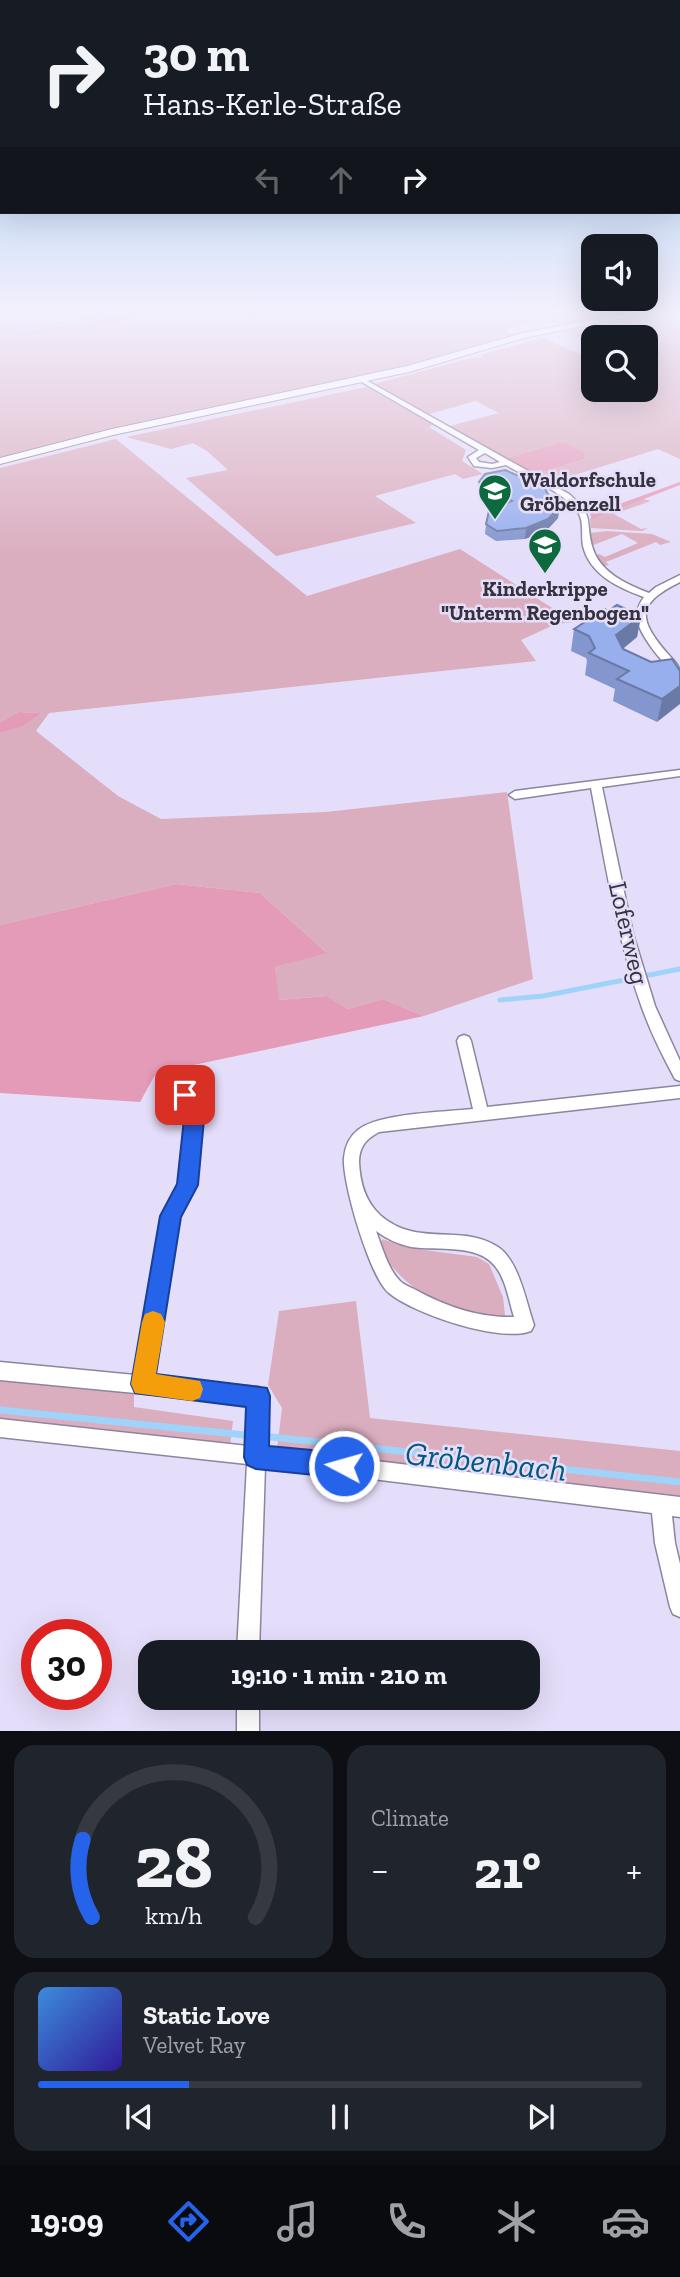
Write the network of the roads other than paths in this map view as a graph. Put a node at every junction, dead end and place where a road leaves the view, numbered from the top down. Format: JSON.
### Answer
{"nodes":[{"id":1,"x":296,"y":394,"type":"edge"},
{"id":2,"x":385,"y":394,"type":"edge"},
{"id":3,"x":483,"y":451,"type":"junction"},
{"id":4,"x":0,"y":461,"type":"edge"},
{"id":5,"x":505,"y":463,"type":"junction"},
{"id":6,"x":680,"y":578,"type":"edge"},
{"id":7,"x":648,"y":595,"type":"junction"},
{"id":8,"x":680,"y":673,"type":"edge"},
{"id":9,"x":680,"y":773,"type":"edge"},
{"id":10,"x":596,"y":785,"type":"junction"},
{"id":11,"x":515,"y":795,"type":"dead end"},
{"id":12,"x":464,"y":1041,"type":"dead end"},
{"id":13,"x":680,"y":1075,"type":"edge"},
{"id":14,"x":680,"y":1092,"type":"edge"},
{"id":15,"x":185,"y":1095,"type":"dead end"},
{"id":16,"x":481,"y":1113,"type":"junction"},
{"id":17,"x":358,"y":1203,"type":"junction"},
{"id":18,"x":0,"y":1371,"type":"edge"},
{"id":19,"x":143,"y":1384,"type":"junction"},
{"id":20,"x":258,"y":1417,"type":"joint"},
{"id":21,"x":0,"y":1428,"type":"edge"},
{"id":22,"x":256,"y":1450,"type":"junction"},
{"id":23,"x":670,"y":1506,"type":"edge"},
{"id":24,"x":680,"y":1607,"type":"edge"},
{"id":25,"x":248,"y":1640,"type":"edge"},
{"id":26,"x":248,"y":1710,"type":"edge"},
{"id":27,"x":248,"y":1731,"type":"edge"}],
"edges":[{"from":1,"to":4,"type":"street"},
{"from":2,"to":3,"type":"street"},
{"from":3,"to":5,"type":"street"},
{"from":3,"to":5,"type":"street"},
{"from":5,"to":7,"type":"street"},
{"from":6,"to":7,"type":"street"},
{"from":7,"to":8,"type":"street"},
{"from":9,"to":10,"type":"street"},
{"from":10,"to":11,"type":"street"},
{"from":10,"to":13,"type":"street","name":"Loferweg"},
{"from":12,"to":16,"type":"street"},
{"from":14,"to":16,"type":"street"},
{"from":15,"to":19,"type":"street"},
{"from":16,"to":17,"type":"street"},
{"from":17,"to":17,"type":"street"},
{"from":18,"to":19,"type":"street"},
{"from":19,"to":20,"type":"street"},
{"from":20,"to":22,"type":"street"},
{"from":21,"to":22,"type":"street"},
{"from":22,"to":23,"type":"street"},
{"from":22,"to":25,"type":"street"},
{"from":23,"to":24,"type":"street"},
{"from":26,"to":27,"type":"street"}]}
